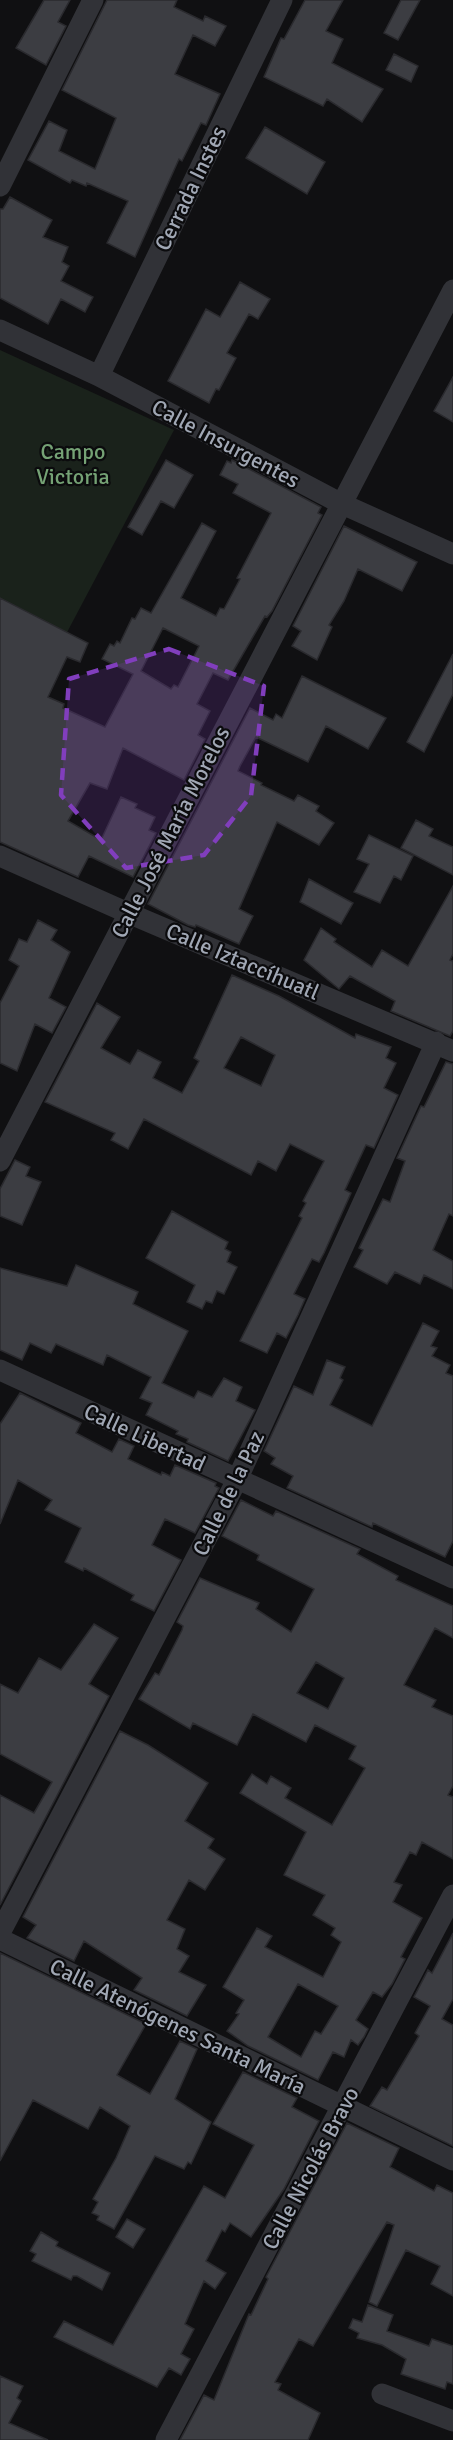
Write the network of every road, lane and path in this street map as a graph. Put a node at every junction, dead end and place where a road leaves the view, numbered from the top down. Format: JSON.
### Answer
{"nodes":[{"id":1,"x":93,"y":0,"type":"edge"},
{"id":2,"x":282,"y":0,"type":"edge"},
{"id":3,"x":0,"y":186,"type":"edge"},
{"id":4,"x":453,"y":290,"type":"edge"},
{"id":5,"x":0,"y":330,"type":"edge"},
{"id":6,"x":99,"y":376,"type":"junction"},
{"id":7,"x":340,"y":502,"type":"junction"},
{"id":8,"x":453,"y":554,"type":"edge"},
{"id":9,"x":0,"y":856,"type":"edge"},
{"id":10,"x":128,"y":913,"type":"junction"},
{"id":11,"x":444,"y":1046,"type":"edge"},
{"id":12,"x":0,"y":1161,"type":"edge"},
{"id":13,"x":0,"y":1370,"type":"edge"},
{"id":14,"x":237,"y":1480,"type":"junction"},
{"id":15,"x":453,"y":1578,"type":"edge"},
{"id":16,"x":453,"y":1895,"type":"edge"},
{"id":17,"x":0,"y":1934,"type":"edge"},
{"id":18,"x":0,"y":1939,"type":"edge"},
{"id":19,"x":343,"y":2106,"type":"junction"},
{"id":20,"x":453,"y":2160,"type":"edge"},
{"id":21,"x":382,"y":2394,"type":"dead end"},
{"id":22,"x":453,"y":2421,"type":"edge"},
{"id":23,"x":166,"y":2440,"type":"edge"}],
"edges":[{"from":1,"to":3,"type":"street"},
{"from":2,"to":6,"type":"street","name":"Cerrada Instes"},
{"from":4,"to":7,"type":"street","name":"Calle José María Morelos"},
{"from":5,"to":6,"type":"street","name":"Calle Insurgentes"},
{"from":6,"to":7,"type":"street","name":"Calle Insurgentes"},
{"from":7,"to":8,"type":"street","name":"Calle Insurgentes"},
{"from":7,"to":10,"type":"street","name":"Calle José María Morelos"},
{"from":9,"to":10,"type":"street","name":"Calle Iztaccíhuatl"},
{"from":10,"to":11,"type":"street","name":"Calle Iztaccíhuatl"},
{"from":10,"to":12,"type":"street","name":"Calle José María Morelos"},
{"from":11,"to":14,"type":"street","name":"Calle de la Paz"},
{"from":13,"to":14,"type":"street","name":"Calle Libertad"},
{"from":14,"to":15,"type":"street","name":"Calle Libertad"},
{"from":14,"to":17,"type":"street","name":"Calle de la Paz"},
{"from":16,"to":19,"type":"street","name":"Calle Nicolás Bravo"},
{"from":18,"to":19,"type":"street","name":"Calle Atenógenes Santa María"},
{"from":19,"to":20,"type":"street","name":"Calle Atenógenes Santa María"},
{"from":19,"to":23,"type":"street","name":"Calle Nicolás Bravo"},
{"from":21,"to":22,"type":"street"}]}
